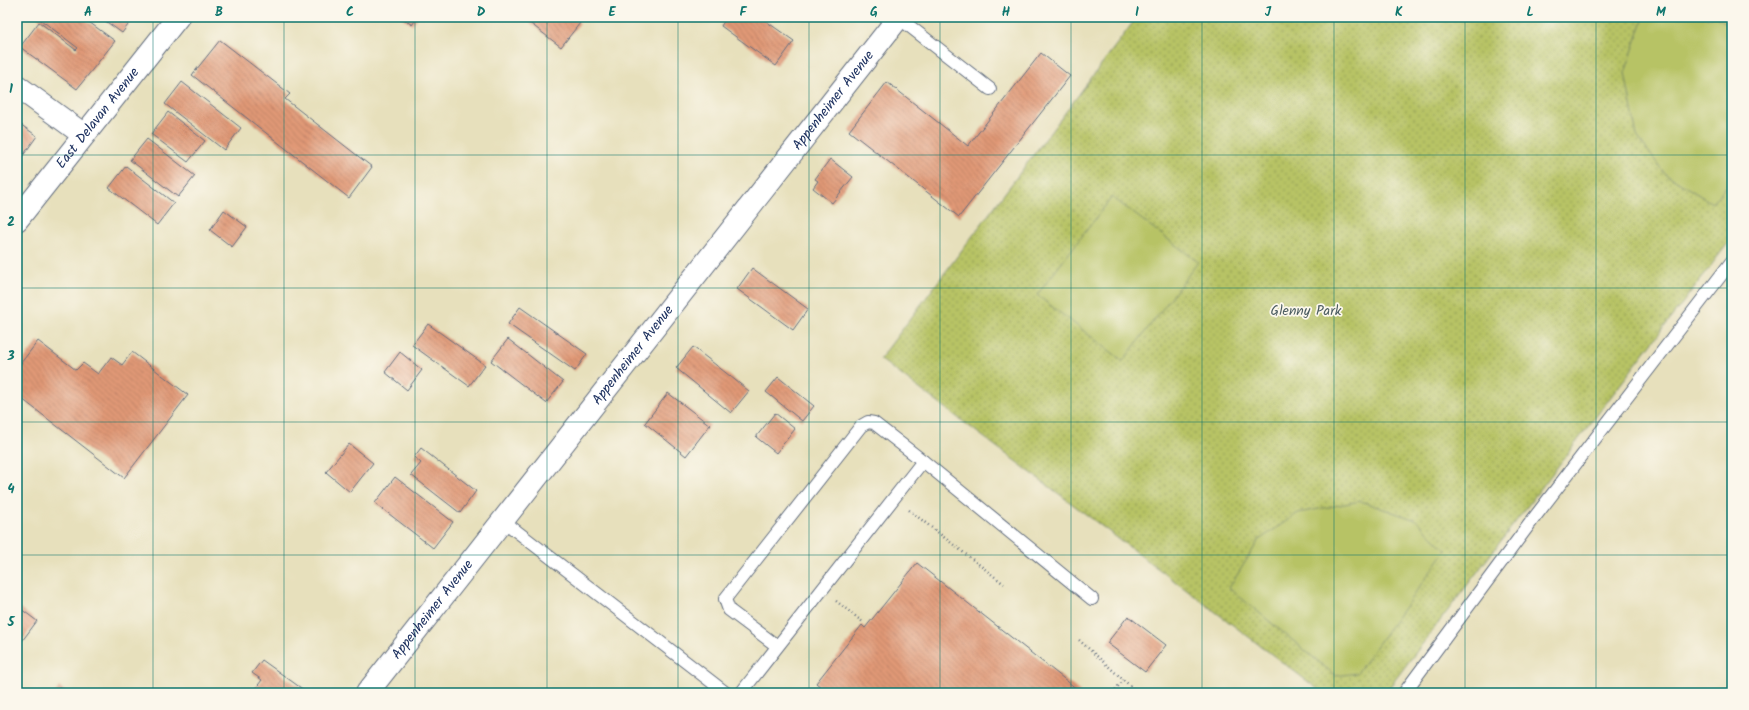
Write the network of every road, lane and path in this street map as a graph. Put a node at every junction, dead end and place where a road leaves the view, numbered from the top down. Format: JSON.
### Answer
{"nodes":[{"id":1,"x":178,"y":17,"type":"edge"},
{"id":2,"x":899,"y":17,"type":"edge"},
{"id":3,"x":17,"y":86,"type":"edge"},
{"id":4,"x":990,"y":89,"type":"dead end"},
{"id":5,"x":84,"y":135,"type":"junction"},
{"id":6,"x":17,"y":220,"type":"edge"},
{"id":7,"x":1732,"y":261,"type":"edge"},
{"id":8,"x":923,"y":461,"type":"junction"},
{"id":9,"x":904,"y":516,"type":"dead end"},
{"id":10,"x":502,"y":520,"type":"junction"},
{"id":11,"x":1004,"y":584,"type":"dead end"},
{"id":12,"x":840,"y":595,"type":"dead end"},
{"id":13,"x":1092,"y":599,"type":"dead end"},
{"id":14,"x":864,"y":623,"type":"dead end"},
{"id":15,"x":1079,"y":640,"type":"dead end"},
{"id":16,"x":777,"y":646,"type":"junction"},
{"id":17,"x":1123,"y":680,"type":"junction"},
{"id":18,"x":367,"y":693,"type":"edge"},
{"id":19,"x":726,"y":693,"type":"edge"},
{"id":20,"x":741,"y":693,"type":"edge"},
{"id":21,"x":1113,"y":693,"type":"edge"},
{"id":22,"x":1138,"y":693,"type":"edge"},
{"id":23,"x":1404,"y":693,"type":"edge"}],
"edges":[{"from":1,"to":5,"type":"street","name":"East Delavan Avenue"},
{"from":2,"to":4,"type":"lane"},
{"from":2,"to":10,"type":"street","name":"Appenheimer Avenue"},
{"from":3,"to":5,"type":"street"},
{"from":5,"to":6,"type":"street","name":"East Delavan Avenue"},
{"from":7,"to":23,"type":"lane"},
{"from":8,"to":13,"type":"lane"},
{"from":8,"to":16,"type":"lane"},
{"from":8,"to":16,"type":"lane"},
{"from":9,"to":11,"type":"path"},
{"from":10,"to":18,"type":"street","name":"Appenheimer Avenue"},
{"from":10,"to":19,"type":"lane"},
{"from":12,"to":14,"type":"path"},
{"from":15,"to":17,"type":"path"},
{"from":16,"to":20,"type":"lane"},
{"from":17,"to":21,"type":"path"},
{"from":17,"to":22,"type":"path"}]}
